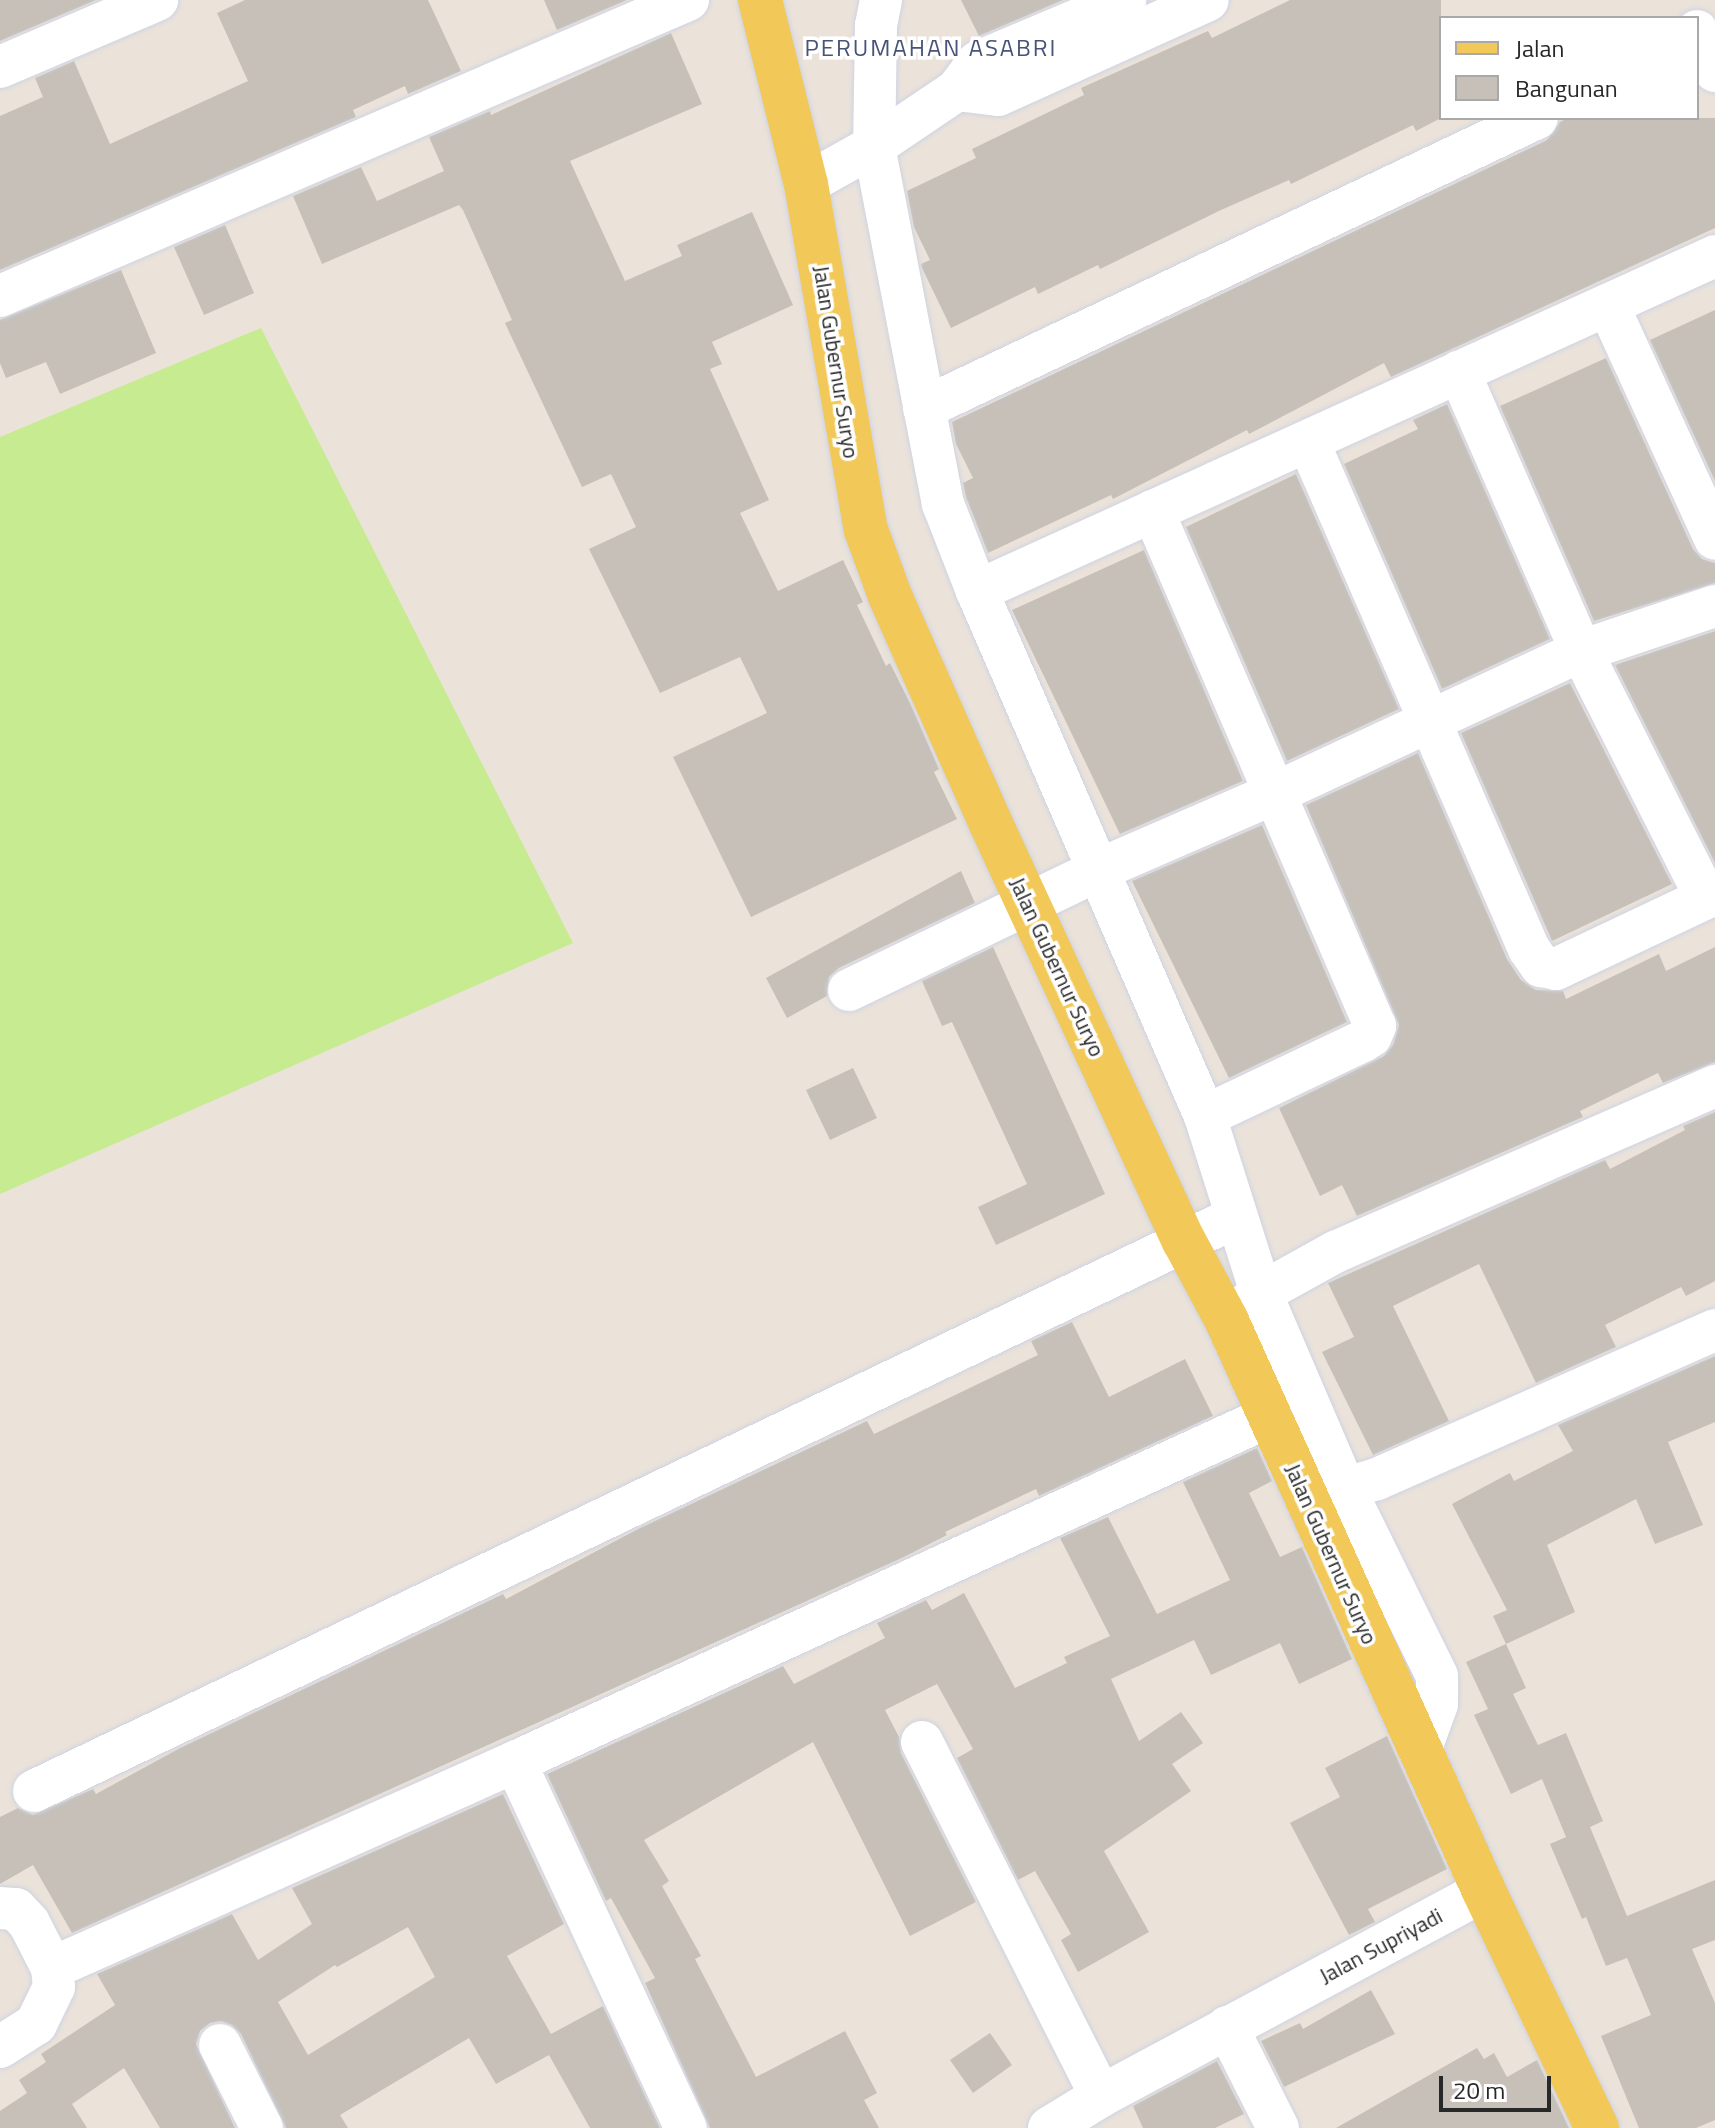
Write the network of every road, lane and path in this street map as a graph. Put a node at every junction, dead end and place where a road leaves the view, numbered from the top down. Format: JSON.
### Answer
{"nodes":[{"id":1,"x":157,"y":0,"type":"edge"},
{"id":2,"x":688,"y":0,"type":"edge"},
{"id":3,"x":760,"y":0,"type":"edge"},
{"id":4,"x":881,"y":0,"type":"edge"},
{"id":5,"x":1208,"y":0,"type":"edge"},
{"id":6,"x":1119,"y":1,"type":"edge"},
{"id":7,"x":0,"y":67,"type":"edge"},
{"id":8,"x":957,"y":90,"type":"junction"},
{"id":9,"x":1533,"y":120,"type":"edge"},
{"id":10,"x":874,"y":146,"type":"junction"},
{"id":11,"x":806,"y":184,"type":"junction"},
{"id":12,"x":1715,"y":256,"type":"edge"},
{"id":13,"x":0,"y":296,"type":"edge"},
{"id":14,"x":1608,"y":305,"type":"junction"},
{"id":15,"x":1459,"y":372,"type":"junction"},
{"id":16,"x":924,"y":408,"type":"junction"},
{"id":17,"x":1308,"y":441,"type":"junction"},
{"id":18,"x":1153,"y":511,"type":"junction"},
{"id":19,"x":1715,"y":539,"type":"edge"},
{"id":20,"x":977,"y":591,"type":"junction"},
{"id":21,"x":1715,"y":606,"type":"edge"},
{"id":22,"x":1581,"y":651,"type":"junction"},
{"id":23,"x":1431,"y":721,"type":"junction"},
{"id":24,"x":1275,"y":793,"type":"junction"},
{"id":25,"x":1098,"y":870,"type":"junction"},
{"id":26,"x":1029,"y":906,"type":"junction"},
{"id":27,"x":1710,"y":908,"type":"edge"},
{"id":28,"x":849,"y":990,"type":"dead end"},
{"id":29,"x":1715,"y":1086,"type":"edge"},
{"id":30,"x":1205,"y":1116,"type":"junction"},
{"id":31,"x":1236,"y":1217,"type":"junction"},
{"id":32,"x":1184,"y":1241,"type":"junction"},
{"id":33,"x":1261,"y":1293,"type":"junction"},
{"id":34,"x":1226,"y":1319,"type":"junction"},
{"id":35,"x":1715,"y":1330,"type":"edge"},
{"id":36,"x":1270,"y":1416,"type":"junction"},
{"id":37,"x":1325,"y":1494,"type":"junction"},
{"id":38,"x":922,"y":1742,"type":"dead end"},
{"id":39,"x":515,"y":1762,"type":"junction"},
{"id":40,"x":34,"y":1791,"type":"dead end"},
{"id":41,"x":1484,"y":1891,"type":"junction"},
{"id":42,"x":0,"y":1908,"type":"edge"},
{"id":43,"x":52,"y":1968,"type":"junction"},
{"id":44,"x":1227,"y":2027,"type":"junction"},
{"id":45,"x":220,"y":2045,"type":"dead end"},
{"id":46,"x":0,"y":2047,"type":"edge"},
{"id":47,"x":1101,"y":2096,"type":"junction"},
{"id":48,"x":262,"y":2128,"type":"edge"},
{"id":49,"x":686,"y":2128,"type":"edge"},
{"id":50,"x":1049,"y":2128,"type":"edge"},
{"id":51,"x":1278,"y":2128,"type":"edge"},
{"id":52,"x":1597,"y":2128,"type":"edge"}],
"edges":[{"from":1,"to":7,"type":"street"},
{"from":2,"to":13,"type":"street"},
{"from":3,"to":11,"type":"main road","name":"Jalan Gubernur Suryo"},
{"from":4,"to":10,"type":"street"},
{"from":5,"to":8,"type":"street"},
{"from":6,"to":8,"type":"street"},
{"from":8,"to":10,"type":"street"},
{"from":9,"to":16,"type":"street"},
{"from":10,"to":11,"type":"street"},
{"from":10,"to":16,"type":"street"},
{"from":11,"to":26,"type":"main road","name":"Jalan Gubernur Suryo"},
{"from":12,"to":14,"type":"street"},
{"from":14,"to":15,"type":"street"},
{"from":14,"to":19,"type":"street"},
{"from":15,"to":17,"type":"street"},
{"from":15,"to":22,"type":"street"},
{"from":16,"to":20,"type":"street"},
{"from":17,"to":18,"type":"street"},
{"from":17,"to":23,"type":"street"},
{"from":18,"to":20,"type":"street"},
{"from":18,"to":24,"type":"street"},
{"from":20,"to":25,"type":"street"},
{"from":21,"to":22,"type":"street"},
{"from":22,"to":23,"type":"street"},
{"from":22,"to":27,"type":"street"},
{"from":23,"to":24,"type":"street"},
{"from":23,"to":27,"type":"street"},
{"from":24,"to":25,"type":"street"},
{"from":24,"to":30,"type":"street"},
{"from":25,"to":26,"type":"street"},
{"from":25,"to":30,"type":"street"},
{"from":26,"to":28,"type":"street"},
{"from":26,"to":32,"type":"main road","name":"Jalan Gubernur Suryo"},
{"from":29,"to":33,"type":"street"},
{"from":30,"to":31,"type":"street"},
{"from":31,"to":32,"type":"street"},
{"from":31,"to":33,"type":"street"},
{"from":32,"to":34,"type":"main road","name":"Jalan Gubernur Suryo"},
{"from":32,"to":40,"type":"street"},
{"from":33,"to":34,"type":"street"},
{"from":33,"to":37,"type":"street"},
{"from":34,"to":36,"type":"main road","name":"Jalan Gubernur Suryo"},
{"from":35,"to":37,"type":"street"},
{"from":36,"to":37,"type":"main road","name":"Jalan Gubernur Suryo"},
{"from":36,"to":39,"type":"street"},
{"from":37,"to":41,"type":"main road","name":"Jalan Gubernur Suryo"},
{"from":38,"to":47,"type":"street"},
{"from":39,"to":43,"type":"street"},
{"from":39,"to":49,"type":"street"},
{"from":41,"to":44,"type":"street","name":"Jalan Supriyadi"},
{"from":41,"to":52,"type":"main road"},
{"from":42,"to":43,"type":"street"},
{"from":43,"to":46,"type":"street"},
{"from":44,"to":47,"type":"street","name":"Jalan Supriyadi"},
{"from":44,"to":51,"type":"street"},
{"from":45,"to":48,"type":"street"},
{"from":47,"to":50,"type":"street","name":"Jalan Supriyadi"}]}
